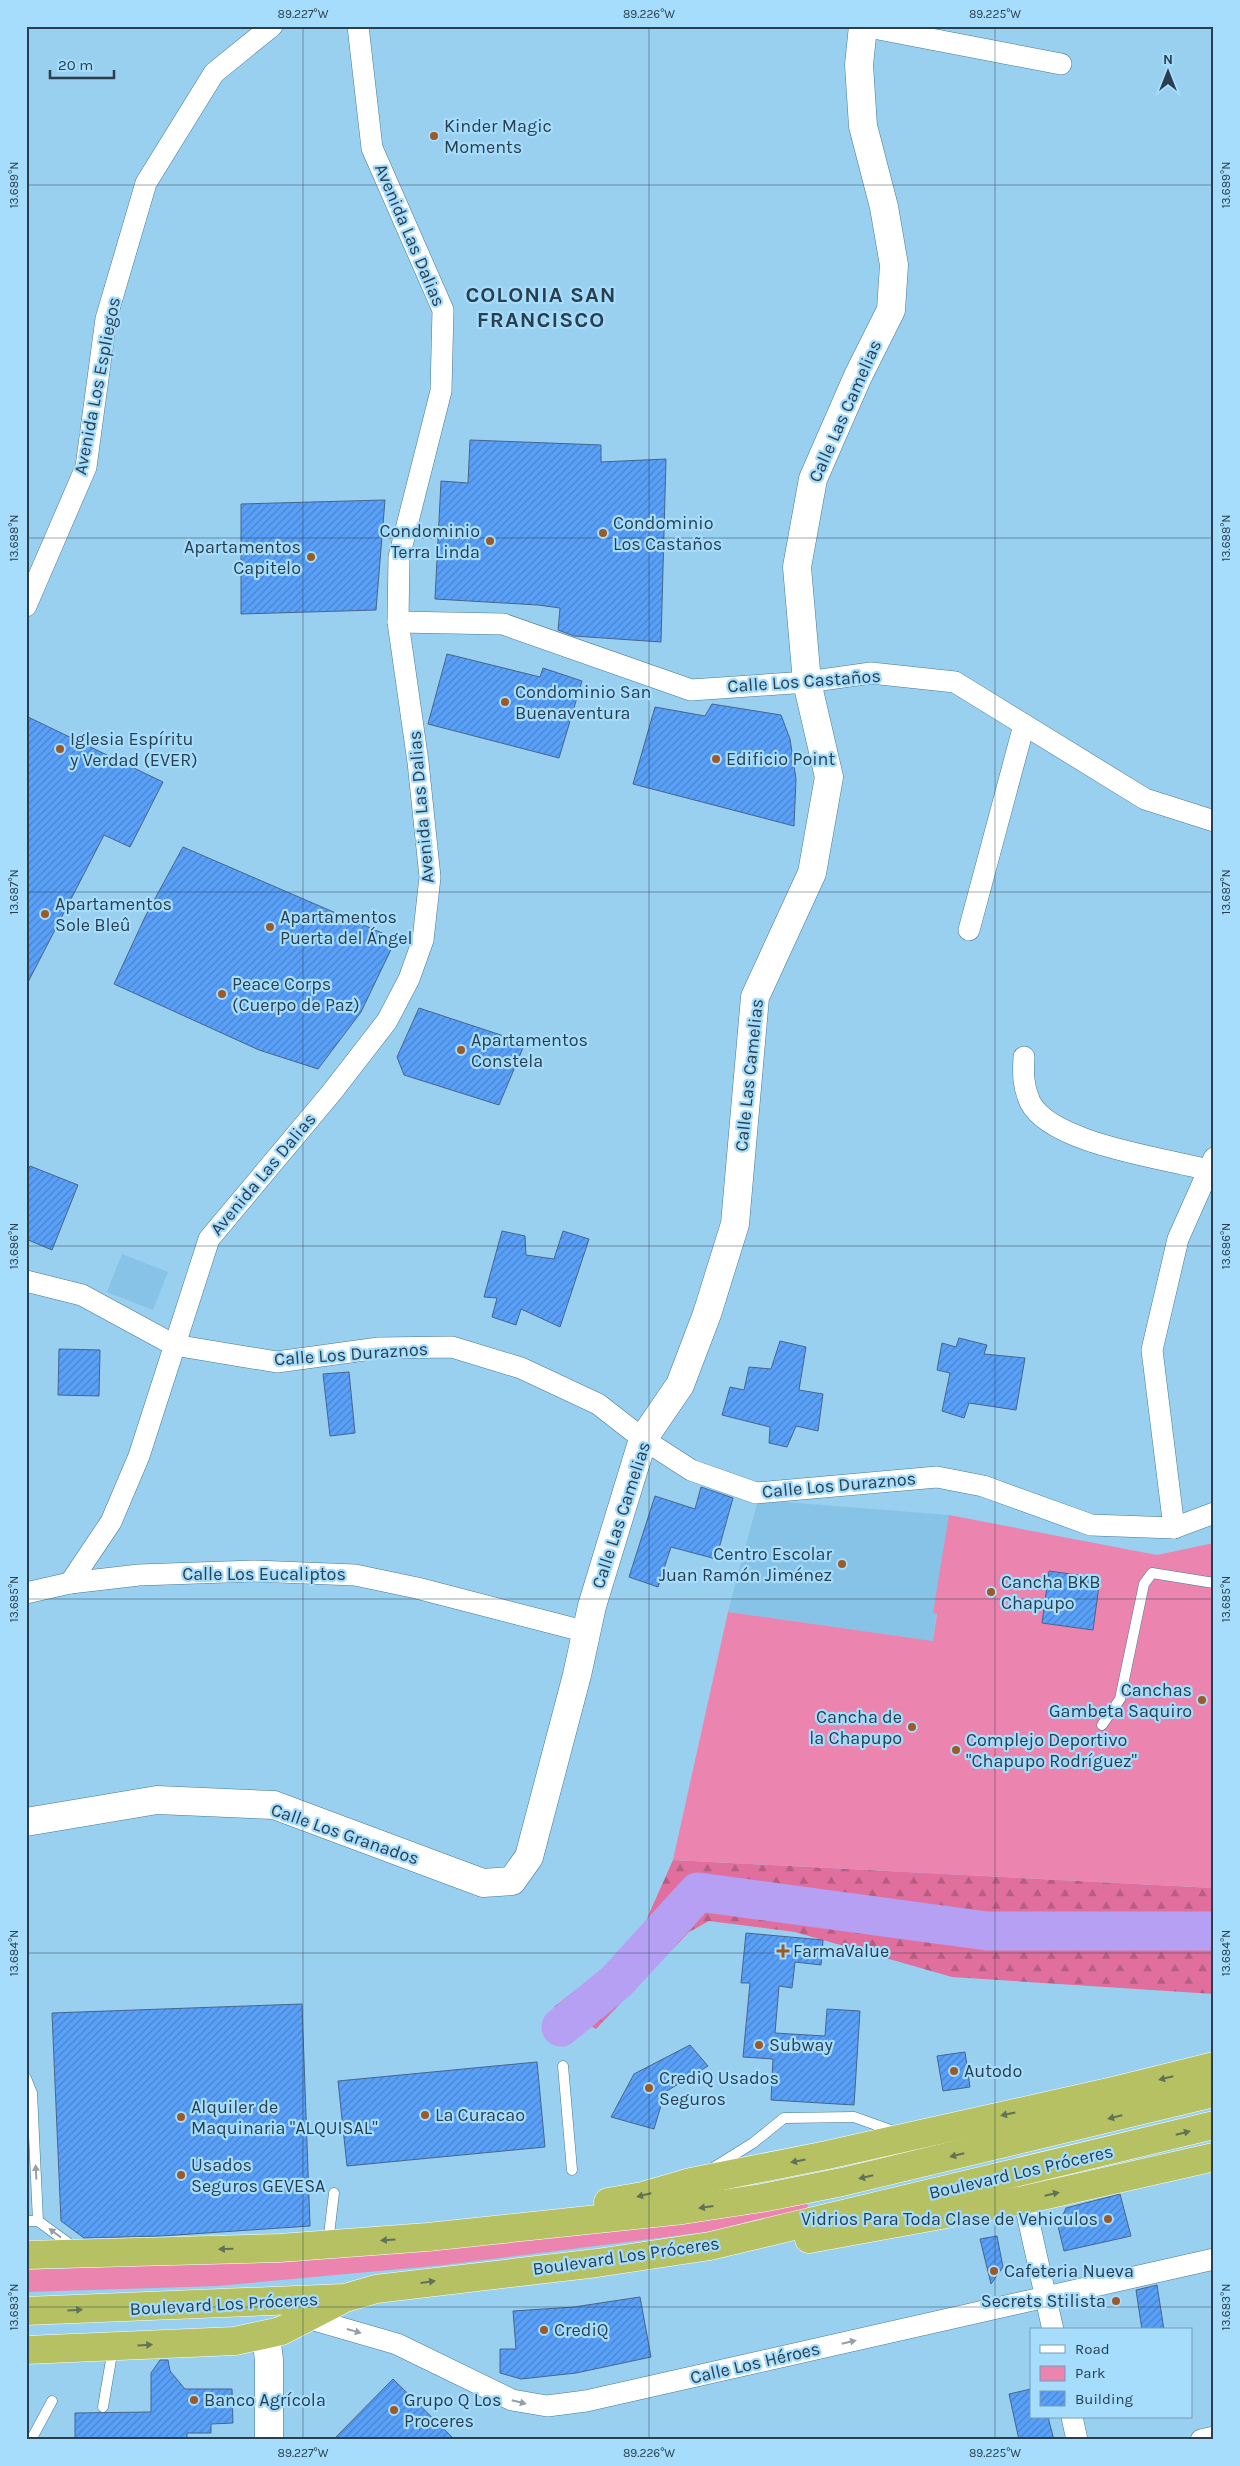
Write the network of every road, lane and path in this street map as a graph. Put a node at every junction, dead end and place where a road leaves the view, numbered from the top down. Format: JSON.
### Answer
{"nodes":[{"id":1,"x":272,"y":26,"type":"edge"},
{"id":2,"x":358,"y":26,"type":"edge"},
{"id":3,"x":863,"y":26,"type":"edge"},
{"id":4,"x":1061,"y":64,"type":"dead end"},
{"id":5,"x":26,"y":606,"type":"edge"},
{"id":6,"x":398,"y":622,"type":"junction"},
{"id":7,"x":807,"y":682,"type":"junction"},
{"id":8,"x":1024,"y":725,"type":"junction"},
{"id":9,"x":1214,"y":821,"type":"edge"},
{"id":10,"x":969,"y":930,"type":"dead end"},
{"id":11,"x":1024,"y":1057,"type":"dead end"},
{"id":12,"x":1211,"y":1164,"type":"edge"},
{"id":13,"x":26,"y":1281,"type":"edge"},
{"id":14,"x":174,"y":1345,"type":"junction"},
{"id":15,"x":644,"y":1439,"type":"junction"},
{"id":16,"x":1214,"y":1513,"type":"edge"},
{"id":17,"x":1174,"y":1528,"type":"junction"},
{"id":18,"x":95,"y":1546,"type":"junction"},
{"id":19,"x":116,"y":1577,"type":"junction"},
{"id":20,"x":70,"y":1583,"type":"junction"},
{"id":21,"x":1214,"y":1583,"type":"edge"},
{"id":22,"x":26,"y":1593,"type":"edge"},
{"id":23,"x":587,"y":1632,"type":"junction"},
{"id":24,"x":1102,"y":1725,"type":"dead end"},
{"id":25,"x":26,"y":1822,"type":"edge"},
{"id":26,"x":512,"y":1881,"type":"joint"},
{"id":27,"x":563,"y":2066,"type":"dead end"},
{"id":28,"x":1214,"y":2066,"type":"edge"},
{"id":29,"x":26,"y":2078,"type":"edge"},
{"id":30,"x":1214,"y":2093,"type":"edge"},
{"id":31,"x":1214,"y":2125,"type":"edge"},
{"id":32,"x":906,"y":2136,"type":"junction"},
{"id":33,"x":1214,"y":2157,"type":"edge"},
{"id":34,"x":914,"y":2166,"type":"junction"},
{"id":35,"x":572,"y":2170,"type":"dead end"},
{"id":36,"x":691,"y":2182,"type":"junction"},
{"id":37,"x":334,"y":2193,"type":"dead end"},
{"id":38,"x":1024,"y":2200,"type":"junction"},
{"id":39,"x":26,"y":2221,"type":"edge"},
{"id":40,"x":38,"y":2221,"type":"junction"},
{"id":41,"x":428,"y":2237,"type":"junction"},
{"id":42,"x":328,"y":2243,"type":"junction"},
{"id":43,"x":710,"y":2246,"type":"junction"},
{"id":44,"x":82,"y":2253,"type":"junction"},
{"id":45,"x":26,"y":2255,"type":"edge"},
{"id":46,"x":1214,"y":2259,"type":"edge"},
{"id":47,"x":345,"y":2298,"type":"junction"},
{"id":48,"x":1046,"y":2298,"type":"junction"},
{"id":49,"x":26,"y":2311,"type":"edge"},
{"id":50,"x":307,"y":2318,"type":"junction"},
{"id":51,"x":1053,"y":2328,"type":"edge"},
{"id":52,"x":266,"y":2336,"type":"junction"},
{"id":53,"x":113,"y":2347,"type":"junction"},
{"id":54,"x":26,"y":2350,"type":"edge"},
{"id":55,"x":52,"y":2401,"type":"dead end"},
{"id":56,"x":103,"y":2407,"type":"dead end"},
{"id":57,"x":1072,"y":2418,"type":"edge"},
{"id":58,"x":1214,"y":2437,"type":"edge"},
{"id":59,"x":31,"y":2440,"type":"edge"},
{"id":60,"x":269,"y":2440,"type":"edge"},
{"id":61,"x":1077,"y":2440,"type":"edge"},
{"id":62,"x":1201,"y":2440,"type":"edge"}],
"edges":[{"from":1,"to":5,"type":"street","name":"Avenida Los Espliegos"},
{"from":2,"to":6,"type":"street","name":"Avenida Las Dalias"},
{"from":3,"to":4,"type":"street"},
{"from":3,"to":7,"type":"street","name":"Calle Las Camelias"},
{"from":6,"to":7,"type":"street","name":"Calle Los Castaños"},
{"from":6,"to":14,"type":"street","name":"Avenida Las Dalias"},
{"from":7,"to":8,"type":"street","name":"Calle Los Castaños"},
{"from":7,"to":15,"type":"street","name":"Calle Las Camelias"},
{"from":8,"to":9,"type":"street","name":"Calle Los Castaños"},
{"from":8,"to":10,"type":"street"},
{"from":11,"to":12,"type":"street"},
{"from":12,"to":17,"type":"street"},
{"from":13,"to":14,"type":"street","name":"Calle Los Duraznos"},
{"from":14,"to":15,"type":"street","name":"Calle Los Duraznos"},
{"from":14,"to":18,"type":"street","name":"Avenida Las Dalias"},
{"from":15,"to":17,"type":"street","name":"Calle Los Duraznos"},
{"from":15,"to":23,"type":"street","name":"Calle Las Camelias"},
{"from":16,"to":17,"type":"street","name":"Calle Los Duraznos"},
{"from":18,"to":19,"type":"street"},
{"from":18,"to":20,"type":"street","name":"Avenida Las Dalias"},
{"from":19,"to":20,"type":"street","name":"Calle Los Eucaliptos"},
{"from":19,"to":23,"type":"street","name":"Calle Los Eucaliptos"},
{"from":20,"to":22,"type":"street","name":"Calle Los Eucaliptos"},
{"from":21,"to":24,"type":"lane"},
{"from":23,"to":26,"type":"street","name":"Calle Las Camelias"},
{"from":25,"to":26,"type":"street","name":"Calle Los Granados"},
{"from":27,"to":35,"type":"lane"},
{"from":28,"to":32,"type":"highway","one_way":true},
{"from":40,"to":29,"type":"lane","one_way":true},
{"from":30,"to":34,"type":"highway","name":"Boulevard Los Próceres","one_way":true},
{"from":43,"to":31,"type":"highway","name":"Boulevard Los Próceres","one_way":true},
{"from":32,"to":34,"type":"highway"},
{"from":32,"to":36,"type":"highway","one_way":true},
{"from":32,"to":36,"type":"lane"},
{"from":38,"to":33,"type":"highway","one_way":true},
{"from":34,"to":41,"type":"highway","name":"Boulevard Los Próceres","one_way":true},
{"from":36,"to":41,"type":"highway","one_way":true},
{"from":37,"to":42,"type":"lane"},
{"from":38,"to":43,"type":"highway"},
{"from":38,"to":48,"type":"street"},
{"from":39,"to":40,"type":"lane"},
{"from":44,"to":40,"type":"lane","one_way":true},
{"from":41,"to":42,"type":"highway","name":"Boulevard Los Próceres","one_way":true},
{"from":42,"to":44,"type":"highway","name":"Boulevard Los Próceres","one_way":true},
{"from":47,"to":43,"type":"highway","name":"Boulevard Los Próceres","one_way":true},
{"from":44,"to":45,"type":"highway","name":"Boulevard Los Próceres"},
{"from":46,"to":48,"type":"street","name":"Calle Los Héroes"},
{"from":49,"to":47,"type":"highway","name":"Boulevard Los Próceres","one_way":true},
{"from":47,"to":50,"type":"highway"},
{"from":50,"to":48,"type":"street","name":"Calle Los Héroes","one_way":true},
{"from":48,"to":51,"type":"street"},
{"from":50,"to":52,"type":"highway"},
{"from":53,"to":52,"type":"highway","one_way":true},
{"from":52,"to":60,"type":"street"},
{"from":53,"to":54,"type":"highway"},
{"from":53,"to":56,"type":"lane"},
{"from":55,"to":59,"type":"lane"},
{"from":57,"to":61,"type":"street"},
{"from":58,"to":62,"type":"street"}]}
